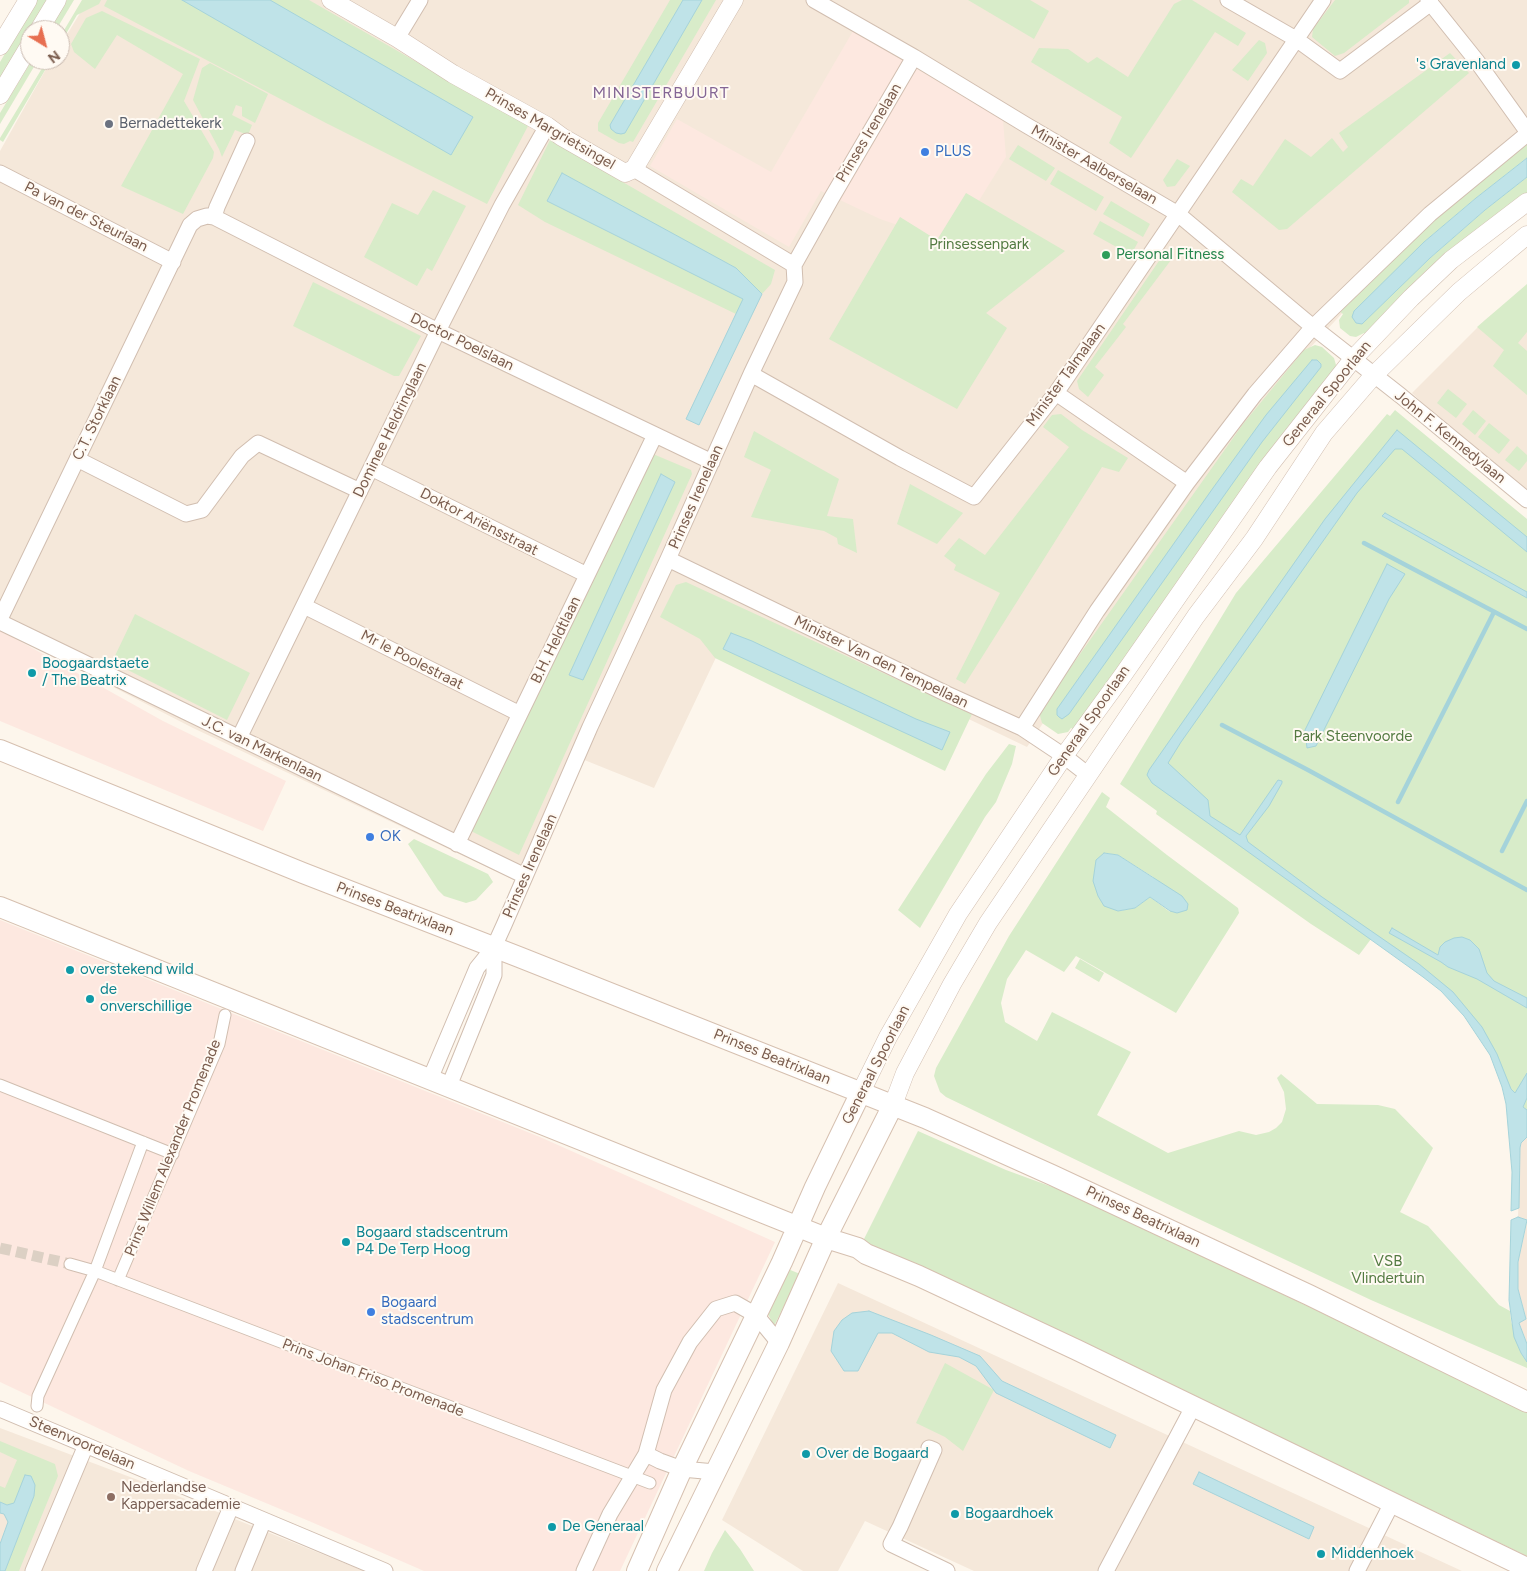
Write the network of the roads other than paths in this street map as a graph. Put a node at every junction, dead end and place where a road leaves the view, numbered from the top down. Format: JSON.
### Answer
{"nodes":[{"id":1,"x":28,"y":0,"type":"edge"},
{"id":2,"x":57,"y":0,"type":"edge"},
{"id":3,"x":331,"y":0,"type":"edge"},
{"id":4,"x":420,"y":0,"type":"edge"},
{"id":5,"x":734,"y":0,"type":"edge"},
{"id":6,"x":814,"y":0,"type":"edge"},
{"id":7,"x":1228,"y":0,"type":"edge"},
{"id":8,"x":1323,"y":0,"type":"edge"},
{"id":9,"x":1429,"y":2,"type":"edge"},
{"id":10,"x":45,"y":20,"type":"edge"},
{"id":11,"x":398,"y":38,"type":"junction"},
{"id":12,"x":1296,"y":39,"type":"junction"},
{"id":13,"x":0,"y":46,"type":"edge"},
{"id":14,"x":914,"y":57,"type":"junction"},
{"id":15,"x":20,"y":62,"type":"edge"},
{"id":16,"x":0,"y":95,"type":"edge"},
{"id":17,"x":547,"y":126,"type":"junction"},
{"id":18,"x":1527,"y":133,"type":"edge"},
{"id":19,"x":247,"y":141,"type":"dead end"},
{"id":20,"x":634,"y":169,"type":"junction"},
{"id":21,"x":0,"y":173,"type":"edge"},
{"id":22,"x":1527,"y":202,"type":"edge"},
{"id":23,"x":1178,"y":214,"type":"junction"},
{"id":24,"x":214,"y":217,"type":"junction"},
{"id":25,"x":1527,"y":235,"type":"edge"},
{"id":26,"x":173,"y":262,"type":"junction"},
{"id":27,"x":794,"y":265,"type":"junction"},
{"id":28,"x":1313,"y":327,"type":"junction"},
{"id":29,"x":438,"y":331,"type":"junction"},
{"id":30,"x":1353,"y":359,"type":"junction"},
{"id":31,"x":751,"y":374,"type":"junction"},
{"id":32,"x":1374,"y":375,"type":"junction"},
{"id":33,"x":1056,"y":393,"type":"junction"},
{"id":34,"x":655,"y":435,"type":"junction"},
{"id":35,"x":77,"y":460,"type":"junction"},
{"id":36,"x":712,"y":462,"type":"junction"},
{"id":37,"x":371,"y":468,"type":"junction"},
{"id":38,"x":1187,"y":483,"type":"junction"},
{"id":39,"x":360,"y":491,"type":"junction"},
{"id":40,"x":1527,"y":500,"type":"edge"},
{"id":41,"x":668,"y":559,"type":"junction"},
{"id":42,"x":587,"y":576,"type":"junction"},
{"id":43,"x":304,"y":606,"type":"junction"},
{"id":44,"x":0,"y":620,"type":"edge"},
{"id":45,"x":520,"y":714,"type":"junction"},
{"id":46,"x":1022,"y":728,"type":"junction"},
{"id":47,"x":239,"y":738,"type":"junction"},
{"id":48,"x":0,"y":750,"type":"edge"},
{"id":49,"x":1064,"y":756,"type":"junction"},
{"id":50,"x":1087,"y":774,"type":"junction"},
{"id":51,"x":457,"y":844,"type":"junction"},
{"id":52,"x":525,"y":876,"type":"junction"},
{"id":53,"x":0,"y":907,"type":"edge"},
{"id":54,"x":494,"y":947,"type":"junction"},
{"id":55,"x":225,"y":1015,"type":"dead end"},
{"id":56,"x":430,"y":1079,"type":"junction"},
{"id":57,"x":0,"y":1085,"type":"edge"},
{"id":58,"x":450,"y":1086,"type":"junction"},
{"id":59,"x":861,"y":1092,"type":"junction"},
{"id":60,"x":893,"y":1105,"type":"junction"},
{"id":61,"x":143,"y":1142,"type":"junction"},
{"id":62,"x":173,"y":1154,"type":"junction"},
{"id":63,"x":797,"y":1226,"type":"junction"},
{"id":64,"x":826,"y":1238,"type":"junction"},
{"id":65,"x":70,"y":1264,"type":"tunnel mouth"},
{"id":66,"x":95,"y":1271,"type":"junction"},
{"id":67,"x":118,"y":1280,"type":"junction"},
{"id":68,"x":756,"y":1315,"type":"junction"},
{"id":69,"x":779,"y":1343,"type":"junction"},
{"id":70,"x":1527,"y":1402,"type":"edge"},
{"id":71,"x":37,"y":1406,"type":"dead end"},
{"id":72,"x":1192,"y":1407,"type":"junction"},
{"id":73,"x":0,"y":1409,"type":"edge"},
{"id":74,"x":86,"y":1444,"type":"junction"},
{"id":75,"x":929,"y":1448,"type":"dead end"},
{"id":76,"x":646,"y":1454,"type":"junction"},
{"id":77,"x":682,"y":1469,"type":"junction"},
{"id":78,"x":715,"y":1472,"type":"junction"},
{"id":79,"x":632,"y":1476,"type":"junction"},
{"id":80,"x":650,"y":1483,"type":"dead end"},
{"id":81,"x":1392,"y":1503,"type":"junction"},
{"id":82,"x":231,"y":1507,"type":"junction"},
{"id":83,"x":264,"y":1520,"type":"junction"},
{"id":84,"x":1527,"y":1568,"type":"edge"},
{"id":85,"x":33,"y":1571,"type":"edge"},
{"id":86,"x":204,"y":1571,"type":"edge"},
{"id":87,"x":243,"y":1571,"type":"edge"},
{"id":88,"x":385,"y":1571,"type":"edge"},
{"id":89,"x":584,"y":1571,"type":"edge"},
{"id":90,"x":638,"y":1571,"type":"edge"},
{"id":91,"x":667,"y":1571,"type":"edge"},
{"id":92,"x":947,"y":1571,"type":"edge"},
{"id":93,"x":1106,"y":1571,"type":"edge"},
{"id":94,"x":1357,"y":1571,"type":"edge"}],
"edges":[{"from":1,"to":13,"type":"street"},
{"from":2,"to":10,"type":"street"},
{"from":3,"to":11,"type":"street","name":"Prinses Margrietsingel"},
{"from":4,"to":11,"type":"street"},
{"from":5,"to":20,"type":"street"},
{"from":6,"to":14,"type":"street","name":"Minister Aalberselaan"},
{"from":7,"to":12,"type":"street"},
{"from":8,"to":12,"type":"street","name":"Minister Talmalaan"},
{"from":9,"to":12,"type":"street"},
{"from":9,"to":18,"type":"street"},
{"from":11,"to":17,"type":"street","name":"Prinses Margrietsingel"},
{"from":12,"to":23,"type":"street","name":"Minister Talmalaan"},
{"from":14,"to":23,"type":"street","name":"Minister Aalberselaan"},
{"from":14,"to":27,"type":"street","name":"Prinses Irenelaan"},
{"from":15,"to":16,"type":"street"},
{"from":17,"to":20,"type":"street","name":"Prinses Margrietsingel"},
{"from":17,"to":29,"type":"street","name":"Dominee Heldringlaan"},
{"from":18,"to":28,"type":"street"},
{"from":19,"to":24,"type":"street"},
{"from":20,"to":27,"type":"street","name":"Prinses Margrietsingel"},
{"from":21,"to":26,"type":"street","name":"Pa van der Steurlaan"},
{"from":22,"to":30,"type":"street","name":"Generaal Spoorlaan"},
{"from":23,"to":28,"type":"street","name":"Minister Aalberselaan"},
{"from":23,"to":33,"type":"street","name":"Minister Talmalaan"},
{"from":24,"to":26,"type":"street","name":"C.T. Storklaan"},
{"from":24,"to":29,"type":"street","name":"Doctor Poelslaan"},
{"from":25,"to":32,"type":"street","name":"Generaal Spoorlaan"},
{"from":26,"to":35,"type":"street","name":"C.T. Storklaan"},
{"from":27,"to":31,"type":"street","name":"Prinses Irenelaan"},
{"from":28,"to":30,"type":"street","name":"Minister Aalberselaan"},
{"from":28,"to":38,"type":"street"},
{"from":29,"to":34,"type":"street","name":"Doctor Poelslaan"},
{"from":29,"to":37,"type":"street","name":"Dominee Heldringlaan"},
{"from":30,"to":32,"type":"street","name":"John F. Kennedylaan"},
{"from":30,"to":49,"type":"street","name":"Generaal Spoorlaan"},
{"from":31,"to":33,"type":"street","name":"Minister Talmalaan"},
{"from":31,"to":36,"type":"street","name":"Prinses Irenelaan"},
{"from":32,"to":40,"type":"street","name":"John F. Kennedylaan"},
{"from":32,"to":50,"type":"street","name":"Generaal Spoorlaan"},
{"from":33,"to":38,"type":"street"},
{"from":34,"to":36,"type":"street","name":"Doctor Poelslaan"},
{"from":34,"to":42,"type":"street","name":"B.H. Heldtlaan"},
{"from":35,"to":39,"type":"street"},
{"from":35,"to":44,"type":"street","name":"C.T. Storklaan"},
{"from":36,"to":41,"type":"street","name":"Prinses Irenelaan"},
{"from":37,"to":39,"type":"street","name":"Dominee Heldringlaan"},
{"from":37,"to":42,"type":"street","name":"Doktor Ariënsstraat"},
{"from":38,"to":46,"type":"street"},
{"from":39,"to":43,"type":"street","name":"Dominee Heldringlaan"},
{"from":41,"to":46,"type":"street","name":"Minister Van den Tempellaan"},
{"from":41,"to":52,"type":"street","name":"Prinses Irenelaan"},
{"from":42,"to":45,"type":"street","name":"B.H. Heldtlaan"},
{"from":43,"to":45,"type":"street","name":"Mr le Poolestraat"},
{"from":43,"to":47,"type":"street","name":"Dominee Heldringlaan"},
{"from":44,"to":47,"type":"street","name":"J.C. van Markenlaan"},
{"from":45,"to":51,"type":"street","name":"B.H. Heldtlaan"},
{"from":46,"to":49,"type":"street","name":"Minister Van den Tempellaan"},
{"from":47,"to":51,"type":"street","name":"J.C. van Markenlaan"},
{"from":48,"to":54,"type":"main road","name":"Prinses Beatrixlaan"},
{"from":49,"to":50,"type":"street","name":"Minister Van den Tempellaan"},
{"from":49,"to":59,"type":"street","name":"Generaal Spoorlaan"},
{"from":50,"to":60,"type":"street","name":"Generaal Spoorlaan"},
{"from":51,"to":52,"type":"street","name":"J.C. van Markenlaan"},
{"from":52,"to":54,"type":"street","name":"Prinses Irenelaan"},
{"from":53,"to":56,"type":"main road"},
{"from":54,"to":56,"type":"street","name":"Prinses Irenelaan"},
{"from":54,"to":58,"type":"street","name":"Prinses Irenelaan"},
{"from":54,"to":59,"type":"main road","name":"Prinses Beatrixlaan"},
{"from":55,"to":62,"type":"street","name":"Prins Willem Alexander Promenade"},
{"from":56,"to":58,"type":"main road"},
{"from":57,"to":61,"type":"street"},
{"from":58,"to":63,"type":"main road"},
{"from":59,"to":60,"type":"main road","name":"Prinses Beatrixlaan"},
{"from":59,"to":63,"type":"main road","name":"Generaal Spoorlaan"},
{"from":60,"to":64,"type":"main road","name":"Generaal Spoorlaan"},
{"from":60,"to":70,"type":"main road","name":"Prinses Beatrixlaan"},
{"from":61,"to":62,"type":"street"},
{"from":61,"to":66,"type":"street","name":"Prins Willem Alexander Promenade"},
{"from":62,"to":67,"type":"street","name":"Prins Willem Alexander Promenade"},
{"from":63,"to":64,"type":"main road"},
{"from":63,"to":68,"type":"main road","name":"Generaal Spoorlaan"},
{"from":64,"to":69,"type":"main road","name":"Generaal Spoorlaan"},
{"from":64,"to":72,"type":"main road"},
{"from":65,"to":66,"type":"street","name":"Prins Johan Friso Promenade"},
{"from":66,"to":67,"type":"street","name":"Prins Johan Friso Promenade"},
{"from":66,"to":71,"type":"street","name":"Prins Willem Alexander Promenade"},
{"from":67,"to":79,"type":"street","name":"Prins Johan Friso Promenade"},
{"from":68,"to":69,"type":"street"},
{"from":68,"to":76,"type":"street"},
{"from":68,"to":77,"type":"main road","name":"Generaal Spoorlaan"},
{"from":69,"to":78,"type":"main road","name":"Generaal Spoorlaan"},
{"from":72,"to":81,"type":"main road"},
{"from":72,"to":93,"type":"street"},
{"from":73,"to":74,"type":"street","name":"Steenvoordelaan"},
{"from":74,"to":82,"type":"street","name":"Steenvoordelaan"},
{"from":74,"to":85,"type":"street"},
{"from":75,"to":92,"type":"street"},
{"from":76,"to":77,"type":"street"},
{"from":76,"to":79,"type":"street"},
{"from":77,"to":78,"type":"street"},
{"from":77,"to":90,"type":"main road","name":"Generaal Spoorlaan"},
{"from":78,"to":91,"type":"main road","name":"Generaal Spoorlaan"},
{"from":79,"to":80,"type":"street","name":"Prins Johan Friso Promenade"},
{"from":79,"to":89,"type":"street"},
{"from":81,"to":84,"type":"main road"},
{"from":81,"to":94,"type":"street"},
{"from":82,"to":83,"type":"street","name":"Steenvoordelaan"},
{"from":82,"to":86,"type":"street"},
{"from":83,"to":87,"type":"street"},
{"from":83,"to":88,"type":"street","name":"Steenvoordelaan"}]}
